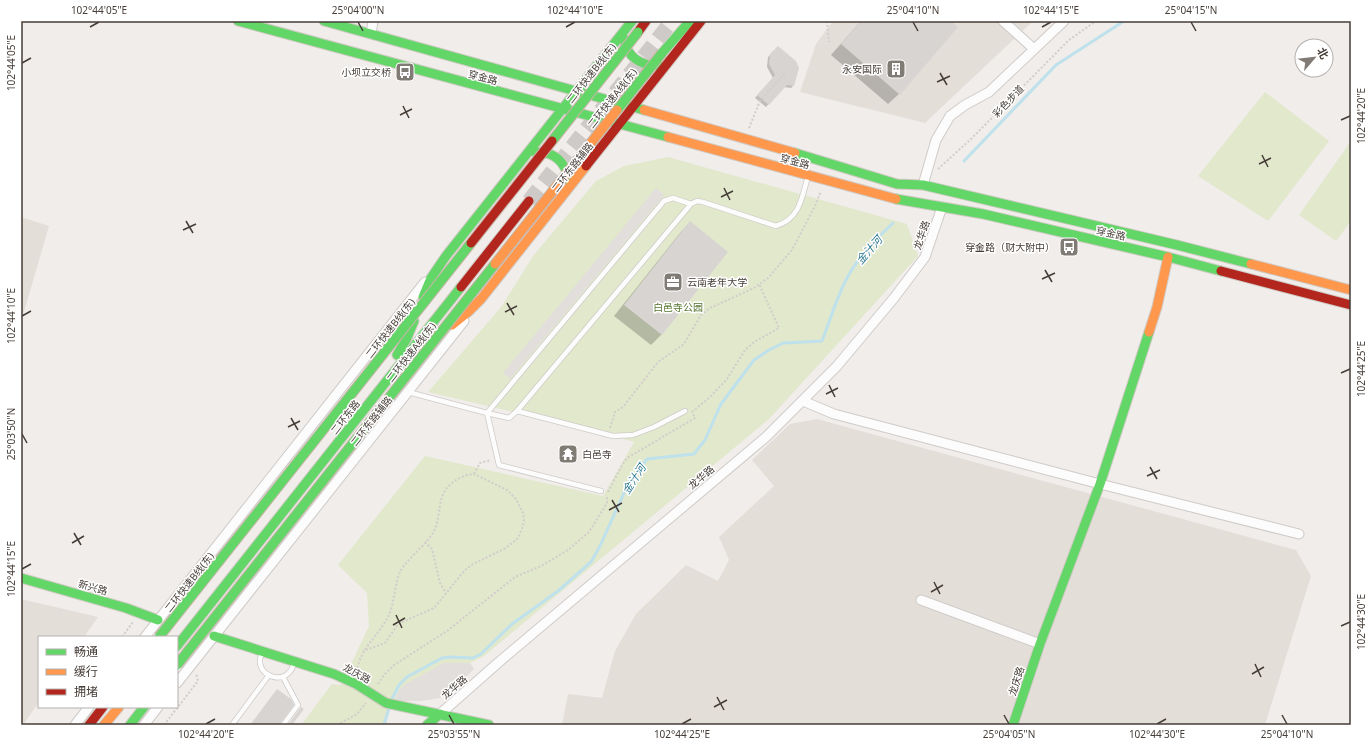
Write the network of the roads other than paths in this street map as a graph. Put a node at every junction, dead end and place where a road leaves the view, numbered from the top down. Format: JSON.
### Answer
{"nodes":[{"id":1,"x":238,"y":21,"type":"edge"},
{"id":2,"x":324,"y":21,"type":"edge"},
{"id":3,"x":373,"y":21,"type":"edge"},
{"id":4,"x":646,"y":21,"type":"edge"},
{"id":5,"x":687,"y":21,"type":"edge"},
{"id":6,"x":690,"y":21,"type":"edge"},
{"id":7,"x":701,"y":21,"type":"edge"},
{"id":8,"x":1002,"y":21,"type":"edge"},
{"id":9,"x":1064,"y":21,"type":"edge"},
{"id":10,"x":631,"y":23,"type":"edge"},
{"id":11,"x":371,"y":34,"type":"junction"},
{"id":12,"x":1034,"y":49,"type":"junction"},
{"id":13,"x":662,"y":53,"type":"junction"},
{"id":14,"x":671,"y":59,"type":"junction"},
{"id":15,"x":576,"y":92,"type":"junction"},
{"id":16,"x":633,"y":107,"type":"junction"},
{"id":17,"x":562,"y":110,"type":"junction"},
{"id":18,"x":619,"y":125,"type":"junction"},
{"id":19,"x":522,"y":160,"type":"junction"},
{"id":20,"x":808,"y":176,"type":"junction"},
{"id":21,"x":924,"y":185,"type":"junction"},
{"id":22,"x":564,"y":195,"type":"junction"},
{"id":23,"x":526,"y":199,"type":"tunnel mouth"},
{"id":24,"x":690,"y":204,"type":"junction"},
{"id":25,"x":942,"y":207,"type":"junction"},
{"id":26,"x":446,"y":256,"type":"junction"},
{"id":27,"x":1168,"y":257,"type":"junction"},
{"id":28,"x":488,"y":290,"type":"junction"},
{"id":29,"x":1351,"y":290,"type":"edge"},
{"id":30,"x":1351,"y":305,"type":"edge"},
{"id":31,"x":401,"y":357,"type":"junction"},
{"id":32,"x":408,"y":392,"type":"junction"},
{"id":33,"x":803,"y":401,"type":"junction"},
{"id":34,"x":518,"y":411,"type":"junction"},
{"id":35,"x":685,"y":411,"type":"road end"},
{"id":36,"x":487,"y":414,"type":"junction"},
{"id":37,"x":1100,"y":484,"type":"junction"},
{"id":38,"x":601,"y":491,"type":"dead end"},
{"id":39,"x":1299,"y":534,"type":"dead end"},
{"id":40,"x":21,"y":578,"type":"edge"},
{"id":41,"x":921,"y":600,"type":"dead end"},
{"id":42,"x":158,"y":620,"type":"junction"},
{"id":43,"x":146,"y":636,"type":"edge"},
{"id":44,"x":160,"y":636,"type":"edge"},
{"id":45,"x":175,"y":636,"type":"edge"},
{"id":46,"x":214,"y":636,"type":"junction"},
{"id":47,"x":1040,"y":644,"type":"junction"},
{"id":48,"x":178,"y":645,"type":"edge"},
{"id":49,"x":263,"y":651,"type":"junction"},
{"id":50,"x":294,"y":661,"type":"junction"},
{"id":51,"x":178,"y":664,"type":"edge"},
{"id":52,"x":269,"y":676,"type":"junction"},
{"id":53,"x":283,"y":676,"type":"junction"},
{"id":54,"x":178,"y":682,"type":"edge"},
{"id":55,"x":88,"y":708,"type":"edge"},
{"id":56,"x":102,"y":708,"type":"edge"},
{"id":57,"x":118,"y":708,"type":"edge"},
{"id":58,"x":128,"y":708,"type":"edge"},
{"id":59,"x":143,"y":708,"type":"edge"},
{"id":60,"x":157,"y":708,"type":"edge"},
{"id":61,"x":440,"y":714,"type":"junction"},
{"id":62,"x":75,"y":725,"type":"edge"},
{"id":63,"x":89,"y":725,"type":"edge"},
{"id":64,"x":104,"y":725,"type":"edge"},
{"id":65,"x":115,"y":725,"type":"edge"},
{"id":66,"x":130,"y":725,"type":"edge"},
{"id":67,"x":144,"y":725,"type":"edge"},
{"id":68,"x":232,"y":725,"type":"edge"},
{"id":69,"x":283,"y":725,"type":"edge"},
{"id":70,"x":427,"y":725,"type":"edge"},
{"id":71,"x":489,"y":725,"type":"edge"},
{"id":72,"x":1013,"y":725,"type":"edge"}],
"edges":[{"from":1,"to":17,"type":"main road","name":"穿金路"},
{"from":2,"to":11,"type":"main road","name":"穿金路"},
{"from":3,"to":11,"type":"street"},
{"from":4,"to":44,"type":"main road","name":"二环快速B线(东)","bridge":true},
{"from":5,"to":13,"type":"main road"},
{"from":6,"to":13,"type":"main road"},
{"from":7,"to":14,"type":"main road","name":"二环东路辅路"},
{"from":8,"to":12,"type":"street"},
{"from":9,"to":12,"type":"street"},
{"from":10,"to":14,"type":"main road"},
{"from":10,"to":15,"type":"main road"},
{"from":11,"to":15,"type":"main road","name":"穿金路"},
{"from":12,"to":21,"type":"street"},
{"from":13,"to":51,"type":"main road","name":"二环快速A线(东)","bridge":true},
{"from":14,"to":16,"type":"main road","name":"二环东路辅路"},
{"from":15,"to":16,"type":"main road","name":"穿金路"},
{"from":15,"to":17,"type":"main road"},
{"from":16,"to":18,"type":"main road","name":"二环东路辅路"},
{"from":16,"to":21,"type":"main road","name":"穿金路"},
{"from":17,"to":18,"type":"main road","name":"穿金路"},
{"from":17,"to":19,"type":"main road"},
{"from":18,"to":20,"type":"main road","name":"穿金路"},
{"from":18,"to":22,"type":"main road","name":"二环东路辅路"},
{"from":19,"to":22,"type":"main road"},
{"from":19,"to":26,"type":"main road"},
{"from":20,"to":24,"type":"lane"},
{"from":20,"to":25,"type":"main road","name":"穿金路"},
{"from":21,"to":29,"type":"main road","name":"穿金路"},
{"from":22,"to":28,"type":"main road","name":"二环东路辅路"},
{"from":23,"to":31,"type":"main road","name":"二环东路"},
{"from":24,"to":34,"type":"lane"},
{"from":24,"to":36,"type":"lane"},
{"from":25,"to":27,"type":"main road","name":"穿金路"},
{"from":25,"to":33,"type":"street","name":"龙华路"},
{"from":26,"to":31,"type":"main road"},
{"from":26,"to":42,"type":"street"},
{"from":27,"to":30,"type":"main road","name":"穿金路"},
{"from":27,"to":37,"type":"main road","name":"龙庆路"},
{"from":28,"to":31,"type":"main road"},
{"from":28,"to":32,"type":"street","name":"二环东路辅路"},
{"from":31,"to":45,"type":"main road","name":"二环东路"},
{"from":31,"to":48,"type":"main road","name":"二环东路"},
{"from":32,"to":36,"type":"lane"},
{"from":32,"to":46,"type":"street","name":"二环东路辅路"},
{"from":33,"to":37,"type":"street"},
{"from":33,"to":61,"type":"street","name":"龙华路"},
{"from":34,"to":35,"type":"lane"},
{"from":34,"to":36,"type":"lane"},
{"from":36,"to":38,"type":"lane"},
{"from":37,"to":39,"type":"street"},
{"from":37,"to":47,"type":"main road","name":"龙庆路"},
{"from":40,"to":42,"type":"main road","name":"新兴路"},
{"from":41,"to":47,"type":"street"},
{"from":42,"to":43,"type":"street"},
{"from":46,"to":49,"type":"main road","name":"龙庆路"},
{"from":46,"to":54,"type":"street","name":"二环东路辅路"},
{"from":47,"to":72,"type":"main road","name":"龙庆路"},
{"from":49,"to":50,"type":"main road","name":"龙庆路"},
{"from":49,"to":52,"type":"lane"},
{"from":50,"to":53,"type":"lane"},
{"from":50,"to":61,"type":"main road","name":"龙庆路"},
{"from":52,"to":53,"type":"lane"},
{"from":52,"to":68,"type":"lane"},
{"from":53,"to":69,"type":"lane"},
{"from":55,"to":62,"type":"street"},
{"from":56,"to":63,"type":"main road"},
{"from":57,"to":64,"type":"main road"},
{"from":58,"to":65,"type":"main road"},
{"from":59,"to":66,"type":"main road"},
{"from":60,"to":67,"type":"street"},
{"from":61,"to":70,"type":"main road","name":"龙华路"},
{"from":61,"to":71,"type":"main road","name":"龙庆路"}]}
